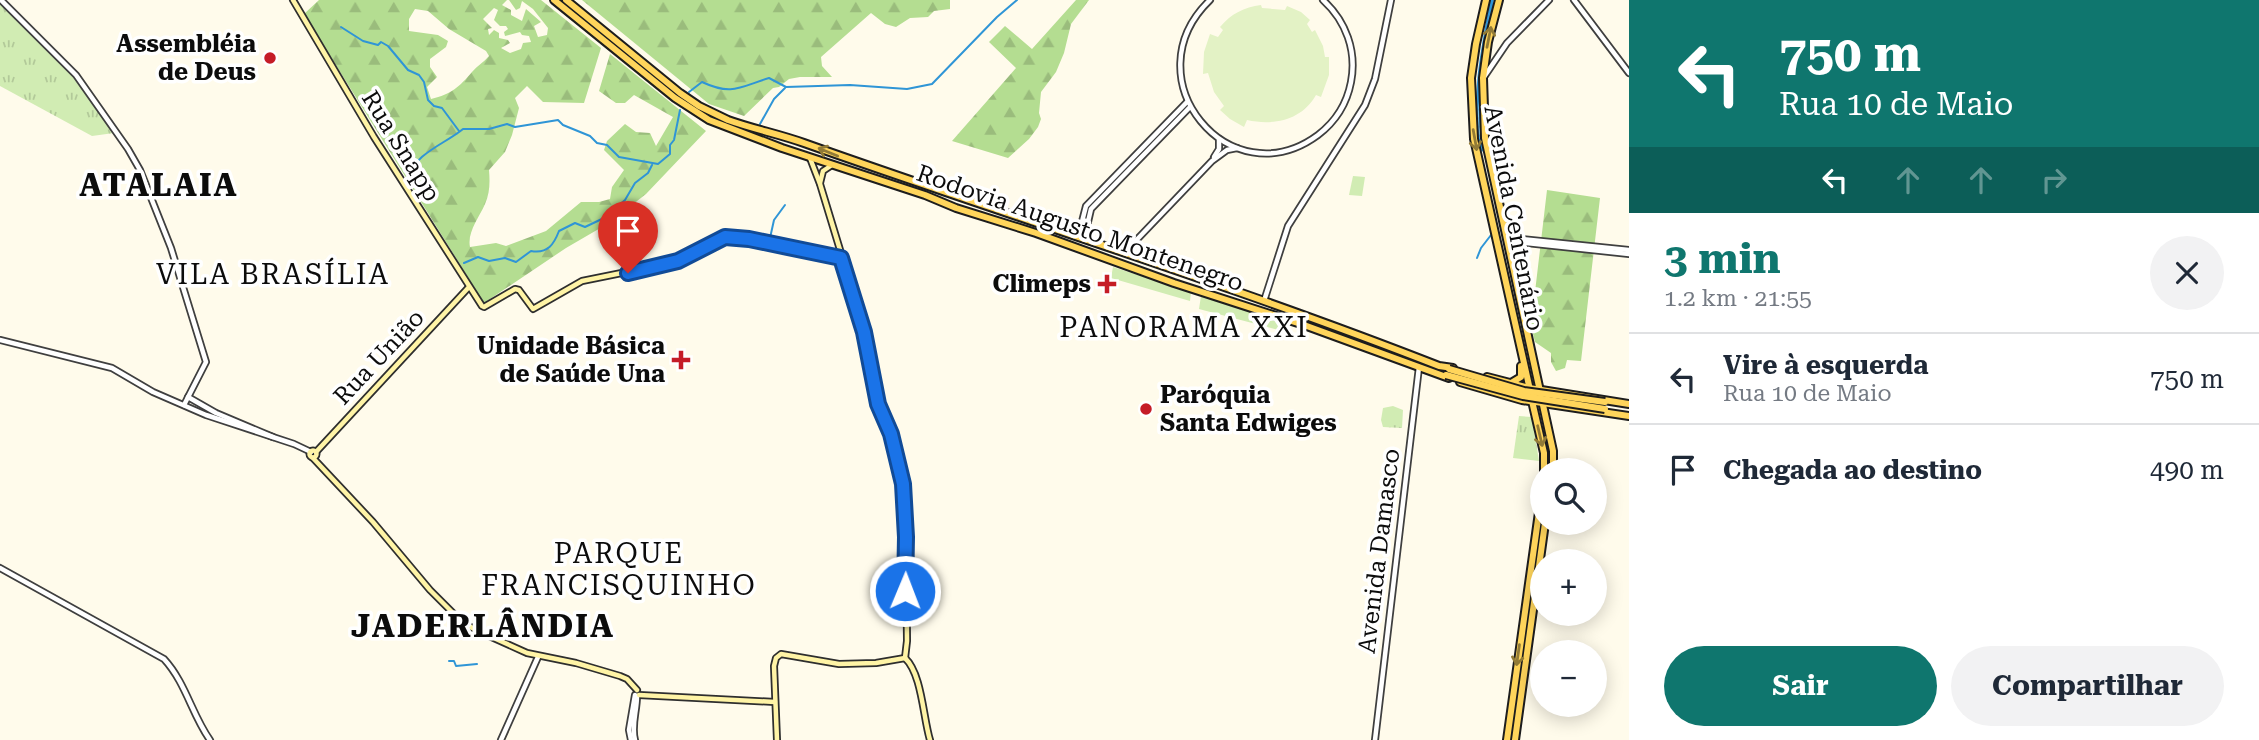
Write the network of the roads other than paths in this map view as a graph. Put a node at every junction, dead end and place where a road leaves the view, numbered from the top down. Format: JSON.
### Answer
{"nodes":[{"id":1,"x":1,"y":0,"type":"edge"},
{"id":2,"x":293,"y":0,"type":"edge"},
{"id":3,"x":554,"y":0,"type":"edge"},
{"id":4,"x":566,"y":0,"type":"edge"},
{"id":5,"x":1210,"y":0,"type":"edge"},
{"id":6,"x":1391,"y":0,"type":"edge"},
{"id":7,"x":1486,"y":0,"type":"edge"},
{"id":8,"x":1499,"y":0,"type":"edge"},
{"id":9,"x":1549,"y":0,"type":"edge"},
{"id":10,"x":1574,"y":0,"type":"edge"},
{"id":11,"x":1325,"y":1,"type":"edge"},
{"id":12,"x":1629,"y":72,"type":"edge"},
{"id":13,"x":1483,"y":78,"type":"junction"},
{"id":14,"x":1188,"y":104,"type":"junction"},
{"id":15,"x":1219,"y":138,"type":"junction"},
{"id":16,"x":1238,"y":148,"type":"junction"},
{"id":17,"x":809,"y":157,"type":"junction"},
{"id":18,"x":1212,"y":161,"type":"junction"},
{"id":19,"x":836,"y":165,"type":"junction"},
{"id":20,"x":820,"y":184,"type":"junction"},
{"id":21,"x":1495,"y":187,"type":"junction"},
{"id":22,"x":1485,"y":188,"type":"junction"},
{"id":23,"x":1497,"y":197,"type":"junction"},
{"id":24,"x":1488,"y":200,"type":"junction"},
{"id":25,"x":986,"y":205,"type":"junction"},
{"id":26,"x":956,"y":208,"type":"junction"},
{"id":27,"x":1025,"y":219,"type":"junction"},
{"id":28,"x":993,"y":221,"type":"junction"},
{"id":29,"x":1494,"y":225,"type":"junction"},
{"id":30,"x":1081,"y":238,"type":"junction"},
{"id":31,"x":1509,"y":238,"type":"junction"},
{"id":32,"x":1629,"y":252,"type":"edge"},
{"id":33,"x":1125,"y":253,"type":"junction"},
{"id":34,"x":841,"y":258,"type":"junction"},
{"id":35,"x":469,"y":287,"type":"junction"},
{"id":36,"x":1264,"y":302,"type":"junction"},
{"id":37,"x":0,"y":340,"type":"edge"},
{"id":38,"x":1522,"y":357,"type":"junction"},
{"id":39,"x":1419,"y":366,"type":"junction"},
{"id":40,"x":1435,"y":368,"type":"junction"},
{"id":41,"x":1513,"y":384,"type":"junction"},
{"id":42,"x":1530,"y":388,"type":"junction"},
{"id":43,"x":1546,"y":391,"type":"junction"},
{"id":44,"x":1502,"y":393,"type":"junction"},
{"id":45,"x":188,"y":397,"type":"junction"},
{"id":46,"x":1532,"y":402,"type":"junction"},
{"id":47,"x":1542,"y":404,"type":"junction"},
{"id":48,"x":184,"y":405,"type":"junction"},
{"id":49,"x":1554,"y":405,"type":"junction"},
{"id":50,"x":1629,"y":405,"type":"edge"},
{"id":51,"x":1605,"y":406,"type":"junction"},
{"id":52,"x":1629,"y":414,"type":"edge"},
{"id":53,"x":273,"y":437,"type":"junction"},
{"id":54,"x":312,"y":454,"type":"junction"},
{"id":55,"x":1544,"y":458,"type":"edge"},
{"id":56,"x":1553,"y":458,"type":"edge"},
{"id":57,"x":1536,"y":535,"type":"edge"},
{"id":58,"x":1543,"y":535,"type":"edge"},
{"id":59,"x":0,"y":568,"type":"edge"},
{"id":60,"x":538,"y":657,"type":"junction"},
{"id":61,"x":905,"y":658,"type":"junction"},
{"id":62,"x":638,"y":694,"type":"junction"},
{"id":63,"x":775,"y":702,"type":"junction"},
{"id":64,"x":211,"y":740,"type":"edge"},
{"id":65,"x":501,"y":740,"type":"edge"},
{"id":66,"x":633,"y":740,"type":"edge"},
{"id":67,"x":778,"y":740,"type":"edge"},
{"id":68,"x":930,"y":740,"type":"edge"},
{"id":69,"x":1375,"y":740,"type":"edge"},
{"id":70,"x":1507,"y":740,"type":"edge"},
{"id":71,"x":1516,"y":740,"type":"edge"}],
"edges":[{"from":1,"to":45,"type":"street"},
{"from":2,"to":35,"type":"main road","name":"Rua Snapp"},
{"from":3,"to":17,"type":"main road","name":"Rodovia Augusto Montenegro"},
{"from":25,"to":4,"type":"main road","name":"Rodovia Augusto Montenegro","one_way":true},
{"from":5,"to":14,"type":"street"},
{"from":6,"to":36,"type":"street"},
{"from":7,"to":22,"type":"main road","name":"Avenida Centenário","one_way":true},
{"from":13,"to":8,"type":"main road","name":"Avenida Centenário","one_way":true},
{"from":9,"to":13,"type":"street"},
{"from":10,"to":12,"type":"street"},
{"from":11,"to":16,"type":"street"},
{"from":13,"to":21,"type":"main road","name":"Avenida Centenário"},
{"from":14,"to":15,"type":"street"},
{"from":14,"to":30,"type":"street"},
{"from":15,"to":16,"type":"street"},
{"from":15,"to":18,"type":"street"},
{"from":16,"to":18,"type":"street"},
{"from":17,"to":19,"type":"main road","name":"Rodovia Augusto Montenegro"},
{"from":17,"to":20,"type":"main road"},
{"from":18,"to":33,"type":"street"},
{"from":19,"to":20,"type":"main road"},
{"from":19,"to":26,"type":"main road","name":"Rodovia Augusto Montenegro"},
{"from":20,"to":34,"type":"main road"},
{"from":21,"to":22,"type":"main road"},
{"from":21,"to":23,"type":"main road","name":"Avenida Centenário"},
{"from":22,"to":24,"type":"main road","name":"Avenida Centenário"},
{"from":23,"to":24,"type":"main road"},
{"from":23,"to":31,"type":"main road","name":"Avenida Centenário"},
{"from":24,"to":29,"type":"main road","name":"Avenida Centenário"},
{"from":25,"to":26,"type":"main road"},
{"from":25,"to":27,"type":"main road","name":"Rodovia Augusto Montenegro"},
{"from":26,"to":28,"type":"main road","name":"Rodovia Augusto Montenegro"},
{"from":27,"to":28,"type":"main road"},
{"from":27,"to":30,"type":"main road","name":"Rodovia Augusto Montenegro"},
{"from":28,"to":39,"type":"main road","name":"Rodovia Augusto Montenegro"},
{"from":29,"to":31,"type":"main road"},
{"from":29,"to":38,"type":"main road","name":"Avenida Centenário"},
{"from":30,"to":33,"type":"main road","name":"Rodovia Augusto Montenegro"},
{"from":31,"to":32,"type":"street"},
{"from":31,"to":43,"type":"main road","name":"Avenida Centenário"},
{"from":33,"to":36,"type":"main road","name":"Rodovia Augusto Montenegro"},
{"from":34,"to":35,"type":"main road","name":"Rua Snapp"},
{"from":34,"to":61,"type":"main road"},
{"from":35,"to":54,"type":"main road","name":"Rua União"},
{"from":36,"to":40,"type":"main road","name":"Rodovia Augusto Montenegro"},
{"from":37,"to":48,"type":"street"},
{"from":38,"to":41,"type":"main road"},
{"from":38,"to":42,"type":"main road","name":"Avenida Centenário"},
{"from":39,"to":40,"type":"main road","name":"Rodovia Augusto Montenegro"},
{"from":39,"to":69,"type":"street","name":"Avenida Damasco"},
{"from":40,"to":41,"type":"main road","name":"Rodovia Augusto Montenegro"},
{"from":40,"to":44,"type":"main road","name":"Rodovia Augusto Montenegro"},
{"from":40,"to":51,"type":"main road","bridge":true},
{"from":41,"to":42,"type":"main road","name":"Rodovia Augusto Montenegro"},
{"from":41,"to":44,"type":"main road"},
{"from":42,"to":43,"type":"main road","name":"Rodovia Augusto Montenegro"},
{"from":42,"to":46,"type":"main road","name":"Avenida Centenário"},
{"from":43,"to":47,"type":"main road"},
{"from":43,"to":49,"type":"main road"},
{"from":43,"to":50,"type":"main road","name":"Rodovia Augusto Montenegro"},
{"from":44,"to":46,"type":"main road","name":"Rodovia Augusto Montenegro"},
{"from":45,"to":48,"type":"street"},
{"from":45,"to":53,"type":"street"},
{"from":46,"to":47,"type":"main road","name":"Rodovia Augusto Montenegro"},
{"from":46,"to":55,"type":"main road","name":"Avenida Centenário","one_way":true},
{"from":47,"to":49,"type":"main road","name":"Rodovia Augusto Montenegro"},
{"from":47,"to":56,"type":"main road"},
{"from":48,"to":53,"type":"street"},
{"from":49,"to":52,"type":"main road","name":"Rodovia Augusto Montenegro"},
{"from":50,"to":51,"type":"main road"},
{"from":51,"to":52,"type":"main road"},
{"from":53,"to":54,"type":"street"},
{"from":54,"to":60,"type":"main road"},
{"from":57,"to":70,"type":"main road","one_way":true},
{"from":58,"to":71,"type":"main road"},
{"from":59,"to":64,"type":"street"},
{"from":60,"to":62,"type":"main road"},
{"from":60,"to":65,"type":"street"},
{"from":61,"to":63,"type":"main road"},
{"from":61,"to":68,"type":"main road"},
{"from":62,"to":63,"type":"main road"},
{"from":62,"to":66,"type":"street"},
{"from":63,"to":67,"type":"main road"}]}
